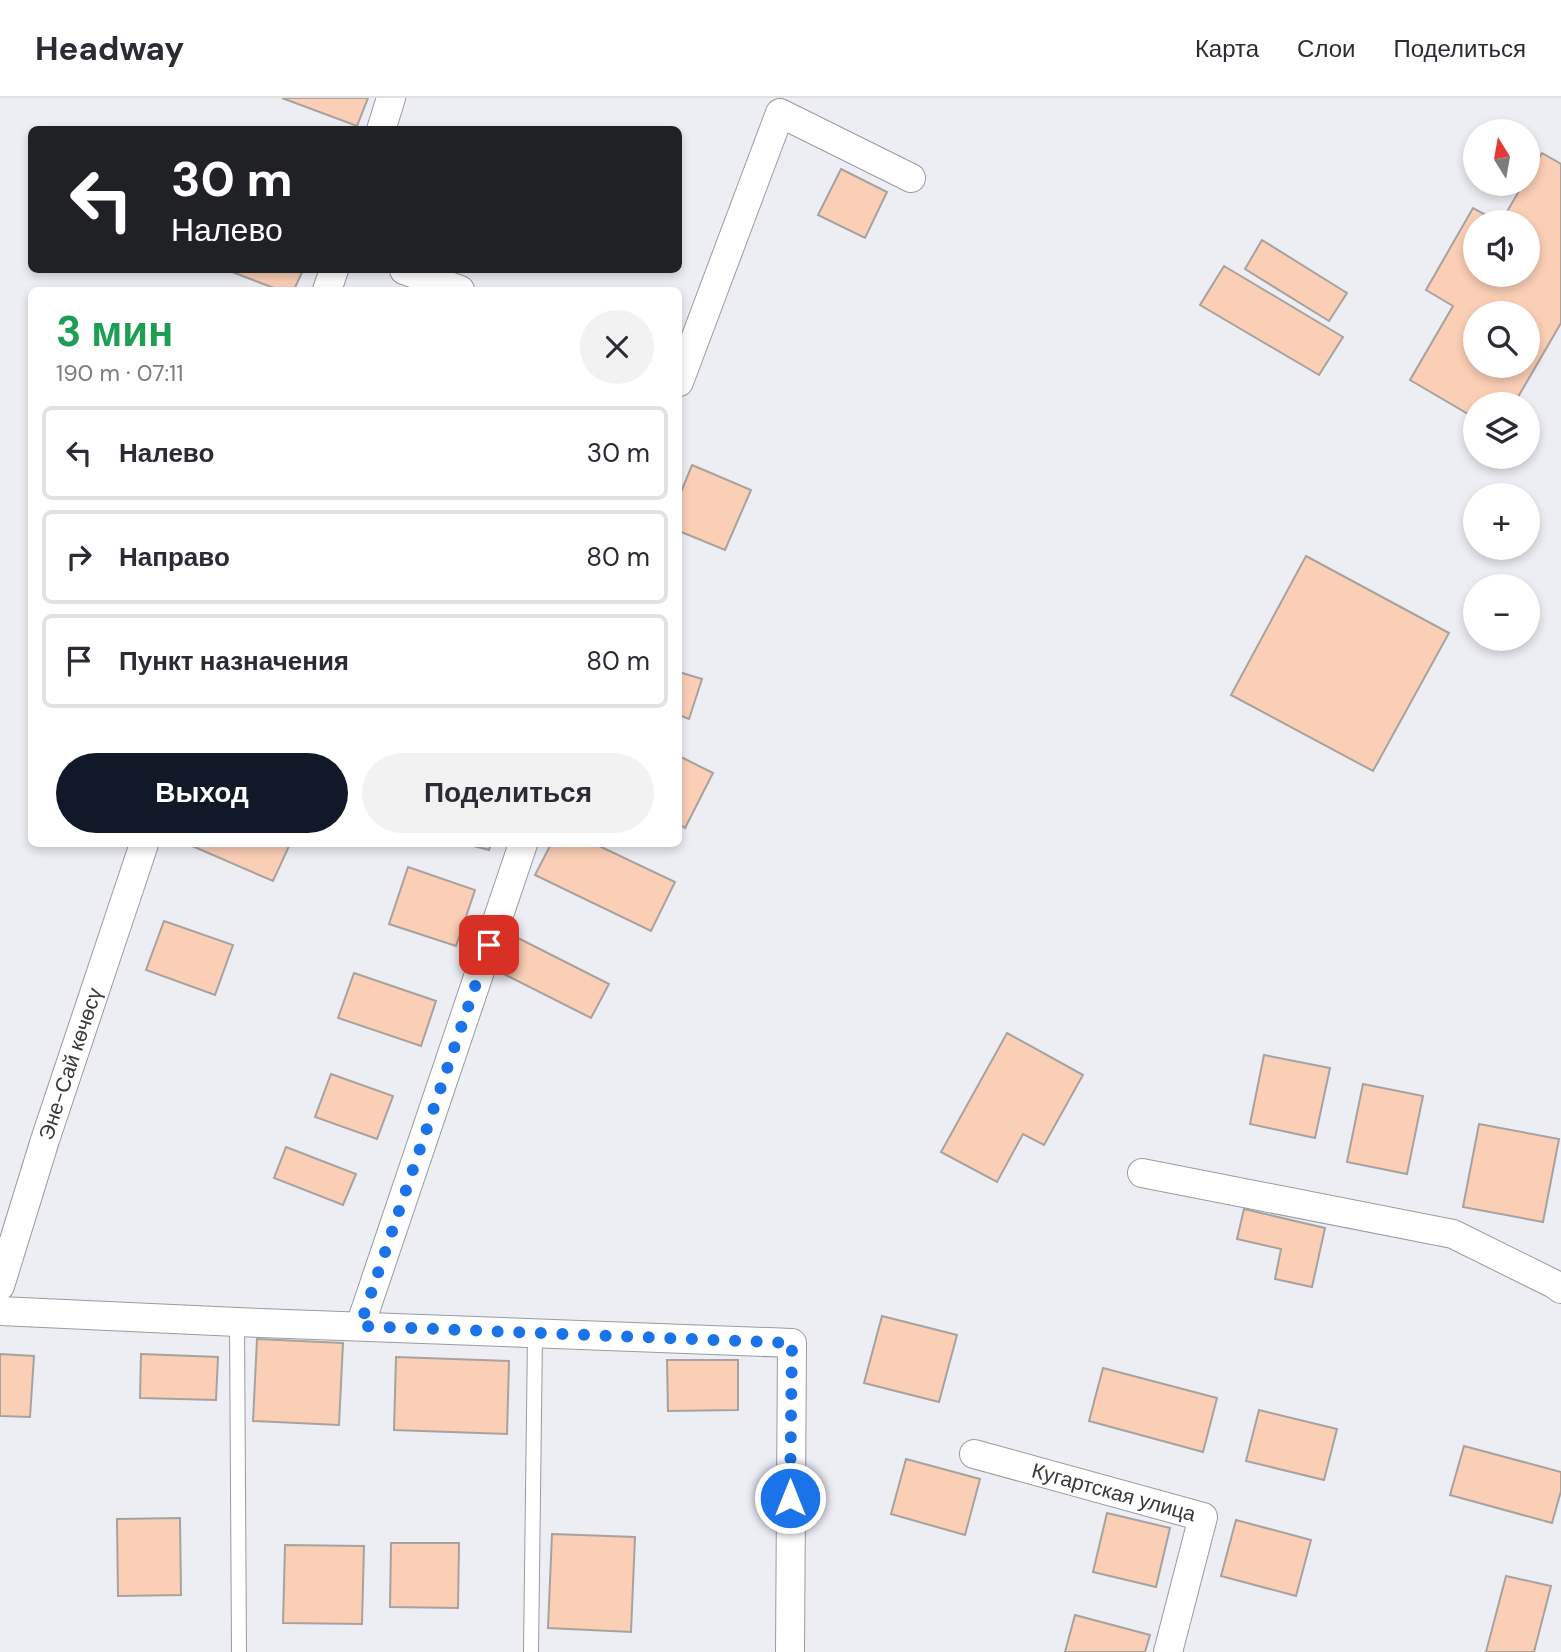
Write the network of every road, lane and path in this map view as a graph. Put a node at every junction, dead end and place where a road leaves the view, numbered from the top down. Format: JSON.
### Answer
{"nodes":[{"id":1,"x":391,"y":98,"type":"edge"},
{"id":2,"x":382,"y":126,"type":"edge"},
{"id":3,"x":911,"y":178,"type":"dead end"},
{"id":4,"x":412,"y":273,"type":"edge"},
{"id":5,"x":452,"y":287,"type":"edge"},
{"id":6,"x":682,"y":371,"type":"edge"},
{"id":7,"x":143,"y":847,"type":"edge"},
{"id":8,"x":522,"y":847,"type":"edge"},
{"id":9,"x":1142,"y":1173,"type":"dead end"},
{"id":10,"x":0,"y":1286,"type":"edge"},
{"id":11,"x":1561,"y":1289,"type":"edge"},
{"id":12,"x":0,"y":1311,"type":"edge"},
{"id":13,"x":237,"y":1322,"type":"junction"},
{"id":14,"x":360,"y":1326,"type":"junction"},
{"id":15,"x":535,"y":1334,"type":"junction"},
{"id":16,"x":974,"y":1454,"type":"dead end"},
{"id":17,"x":239,"y":1652,"type":"edge"},
{"id":18,"x":531,"y":1652,"type":"edge"},
{"id":19,"x":790,"y":1652,"type":"edge"},
{"id":20,"x":1168,"y":1652,"type":"edge"}],
"edges":[{"from":1,"to":2,"type":"street"},
{"from":3,"to":6,"type":"street"},
{"from":4,"to":5,"type":"street"},
{"from":7,"to":10,"type":"street","name":"Эне-Сай көчөсү"},
{"from":8,"to":14,"type":"street"},
{"from":9,"to":11,"type":"street"},
{"from":12,"to":13,"type":"street"},
{"from":13,"to":14,"type":"street"},
{"from":13,"to":17,"type":"lane"},
{"from":14,"to":15,"type":"street"},
{"from":15,"to":18,"type":"lane"},
{"from":15,"to":19,"type":"street"},
{"from":16,"to":20,"type":"street","name":"Кугартская улица"}]}
